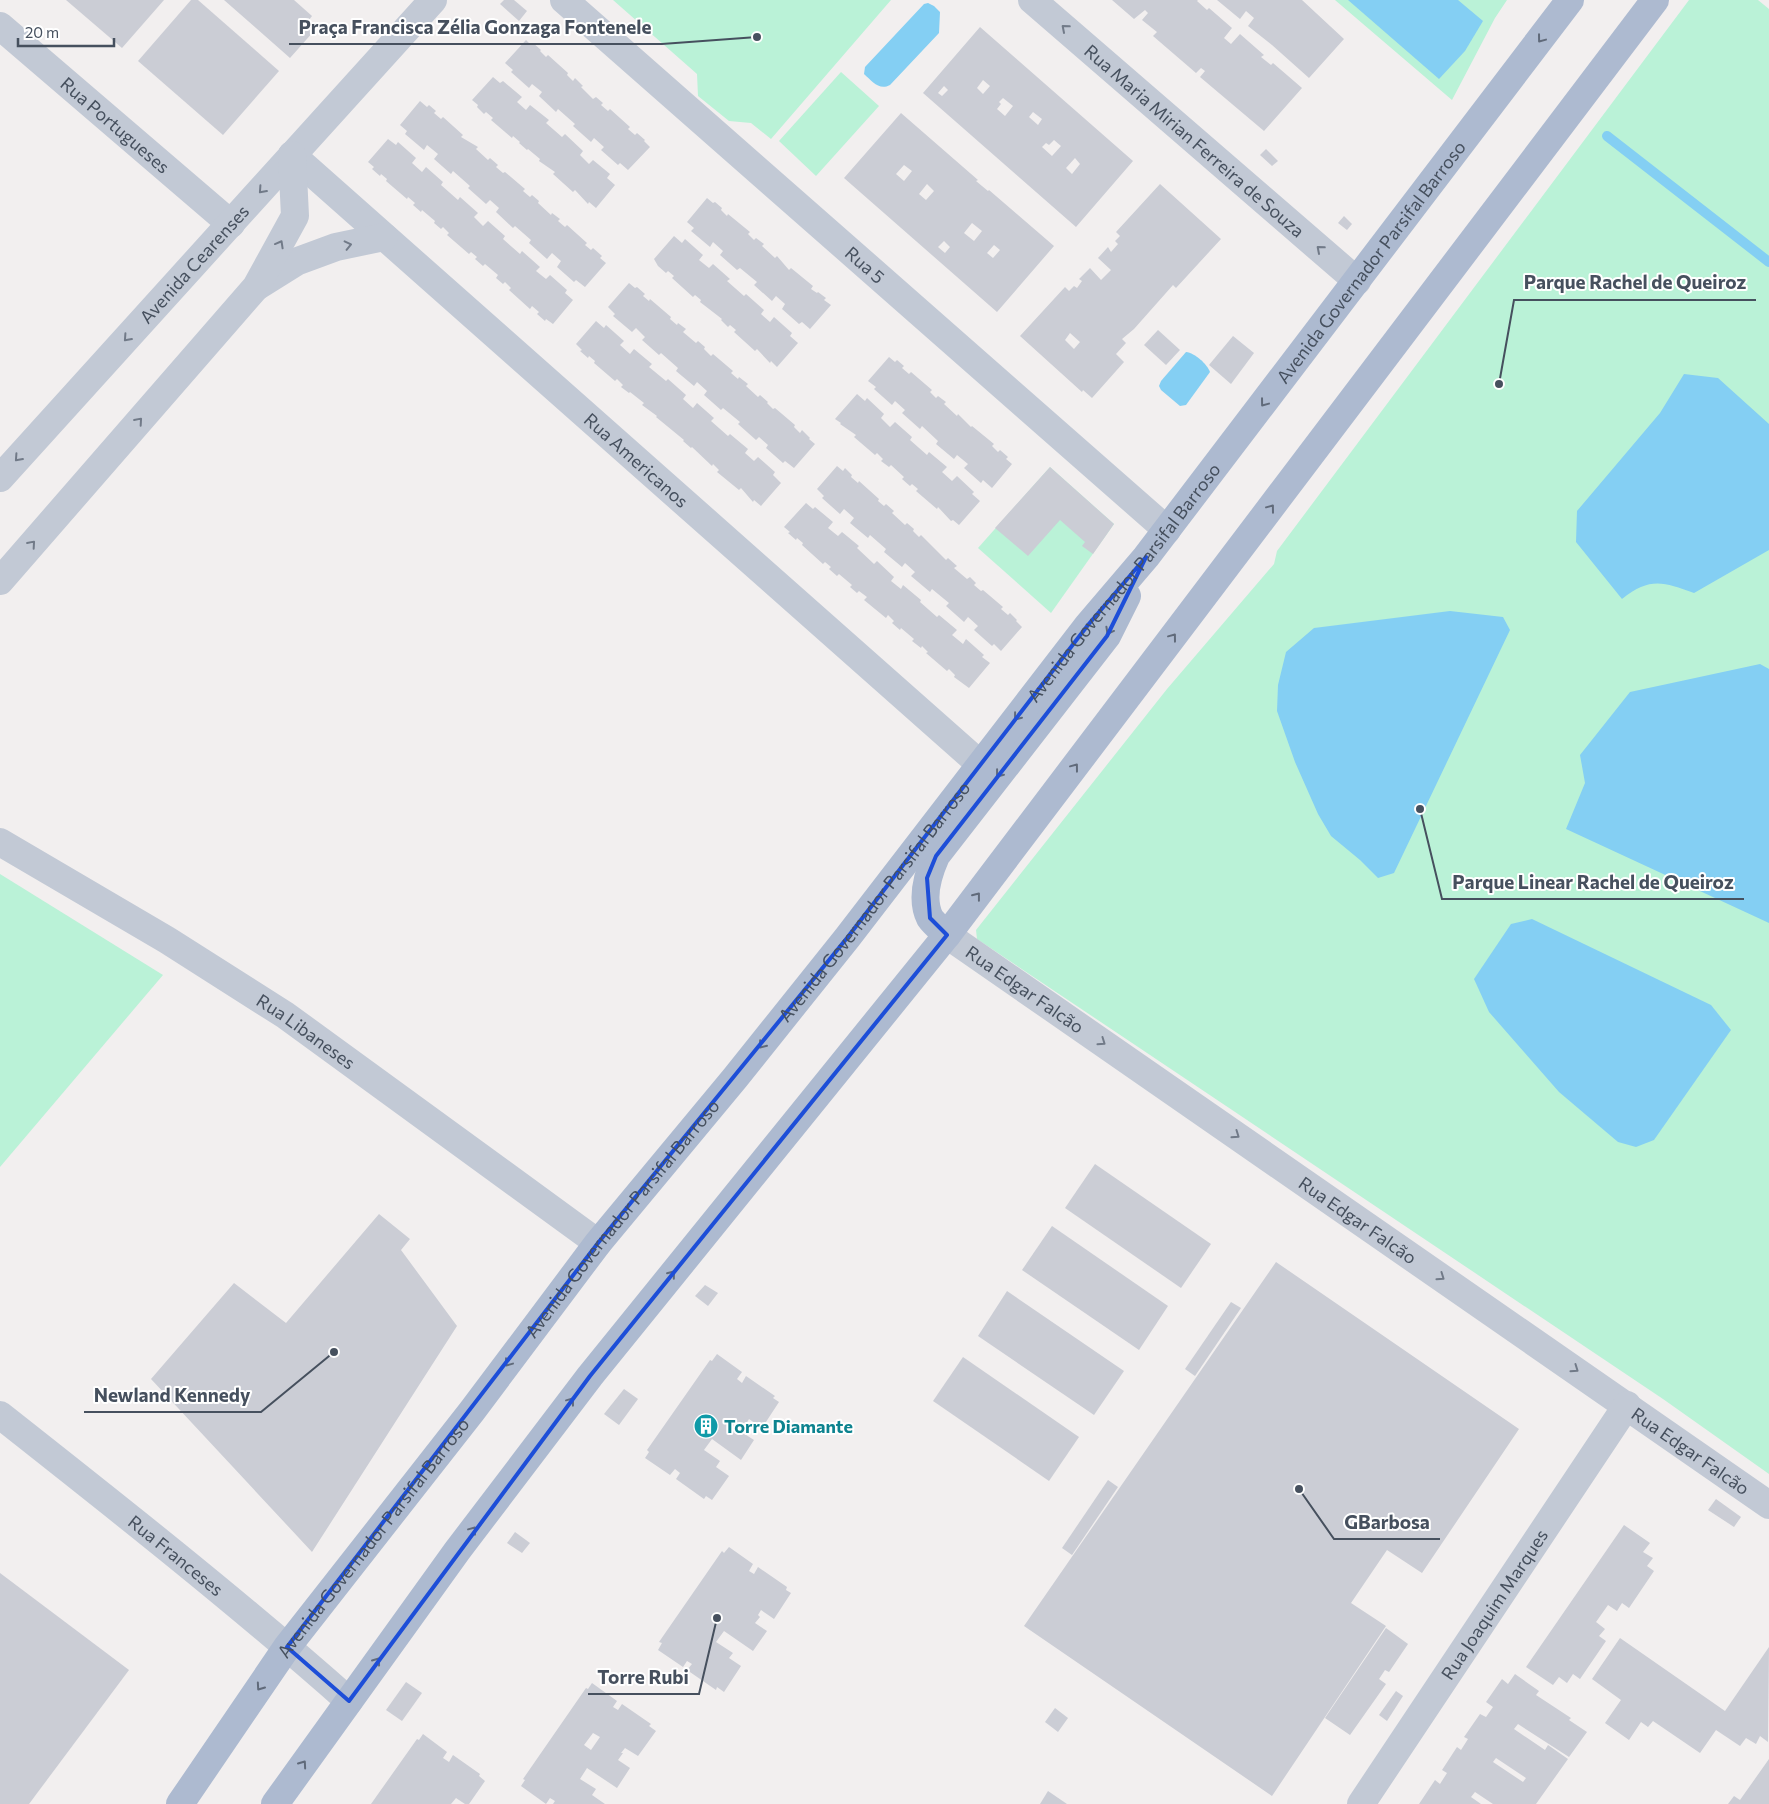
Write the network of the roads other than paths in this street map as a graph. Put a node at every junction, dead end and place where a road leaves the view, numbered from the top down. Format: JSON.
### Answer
{"nodes":[{"id":1,"x":433,"y":0,"type":"edge"},
{"id":2,"x":564,"y":0,"type":"edge"},
{"id":3,"x":1032,"y":0,"type":"edge"},
{"id":4,"x":1570,"y":0,"type":"edge"},
{"id":5,"x":1655,"y":0,"type":"edge"},
{"id":6,"x":0,"y":26,"type":"edge"},
{"id":7,"x":292,"y":155,"type":"junction"},
{"id":8,"x":231,"y":224,"type":"junction"},
{"id":9,"x":384,"y":237,"type":"junction"},
{"id":10,"x":1357,"y":281,"type":"junction"},
{"id":11,"x":256,"y":287,"type":"junction"},
{"id":12,"x":0,"y":478,"type":"edge"},
{"id":13,"x":1166,"y":530,"type":"junction"},
{"id":14,"x":1146,"y":556,"type":"junction"},
{"id":15,"x":0,"y":581,"type":"edge"},
{"id":16,"x":981,"y":765,"type":"junction"},
{"id":17,"x":0,"y":842,"type":"edge"},
{"id":18,"x":947,"y":935,"type":"junction"},
{"id":19,"x":598,"y":1243,"type":"junction"},
{"id":20,"x":1627,"y":1405,"type":"junction"},
{"id":21,"x":0,"y":1415,"type":"edge"},
{"id":22,"x":1769,"y":1505,"type":"edge"},
{"id":23,"x":287,"y":1647,"type":"junction"},
{"id":24,"x":348,"y":1701,"type":"junction"},
{"id":25,"x":180,"y":1804,"type":"edge"},
{"id":26,"x":275,"y":1804,"type":"edge"},
{"id":27,"x":1361,"y":1804,"type":"edge"}],
"edges":[{"from":1,"to":7,"type":"street","name":"Avenida Cearenses"},
{"from":2,"to":13,"type":"street","name":"Rua 5"},
{"from":10,"to":3,"type":"street","name":"Rua Maria Mirian Ferreira de Souza","one_way":true},
{"from":4,"to":10,"type":"main road","name":"Avenida Governador Parsifal Barroso","one_way":true},
{"from":18,"to":5,"type":"main road","one_way":true},
{"from":6,"to":8,"type":"street","name":"Rua Portugueses"},
{"from":7,"to":8,"type":"street","name":"Avenida Cearenses","one_way":true},
{"from":7,"to":9,"type":"street","name":"Rua Americanos"},
{"from":11,"to":7,"type":"street","one_way":true},
{"from":8,"to":12,"type":"street","name":"Avenida Cearenses","one_way":true},
{"from":11,"to":9,"type":"street","one_way":true},
{"from":9,"to":16,"type":"street","name":"Rua Americanos"},
{"from":10,"to":13,"type":"main road","name":"Avenida Governador Parsifal Barroso","one_way":true},
{"from":15,"to":11,"type":"street","one_way":true},
{"from":13,"to":14,"type":"main road","name":"Avenida Governador Parsifal Barroso"},
{"from":14,"to":16,"type":"main road","name":"Avenida Governador Parsifal Barroso","one_way":true},
{"from":14,"to":18,"type":"main road","one_way":true},
{"from":16,"to":19,"type":"main road","name":"Avenida Governador Parsifal Barroso","one_way":true},
{"from":17,"to":19,"type":"street","name":"Rua Libaneses"},
{"from":18,"to":20,"type":"street","name":"Rua Edgar Falcão","one_way":true},
{"from":24,"to":18,"type":"main road","one_way":true},
{"from":19,"to":23,"type":"main road","name":"Avenida Governador Parsifal Barroso","one_way":true},
{"from":20,"to":22,"type":"street","name":"Rua Edgar Falcão"},
{"from":20,"to":27,"type":"street","name":"Rua Joaquim Marques"},
{"from":21,"to":23,"type":"street","name":"Rua Franceses"},
{"from":23,"to":24,"type":"street","name":"Rua Franceses"},
{"from":23,"to":25,"type":"main road","name":"Avenida Governador Parsifal Barroso","one_way":true},
{"from":26,"to":24,"type":"main road","one_way":true}]}
